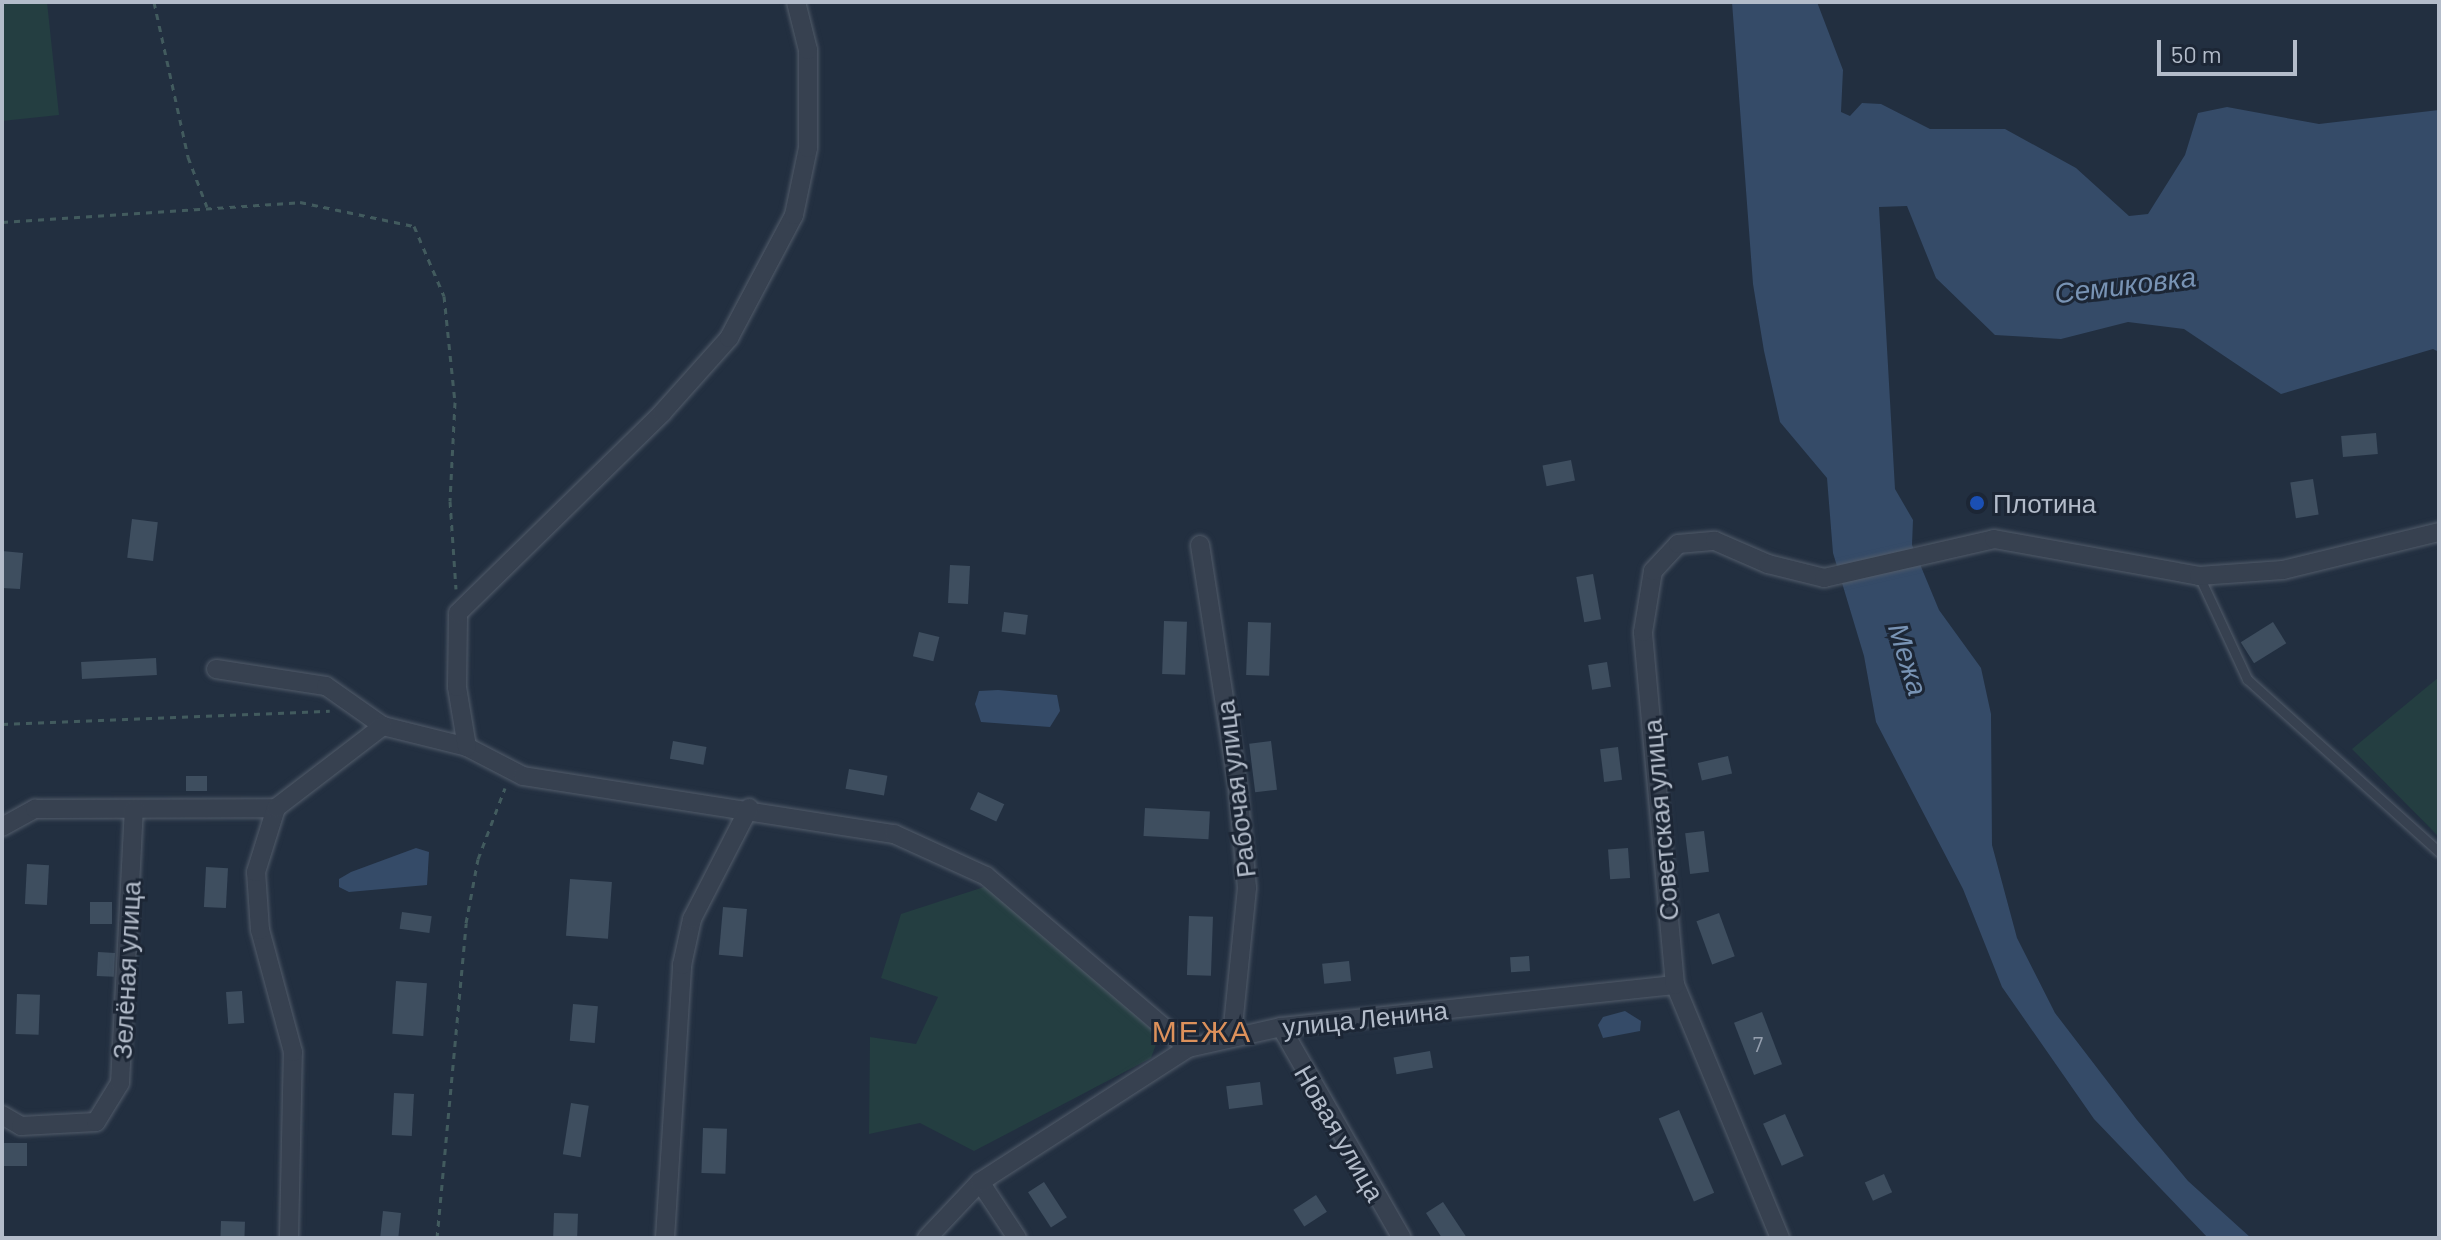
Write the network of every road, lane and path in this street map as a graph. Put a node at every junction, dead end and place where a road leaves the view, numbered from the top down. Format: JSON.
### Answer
{"nodes":[{"id":1,"x":154,"y":2,"type":"edge"},
{"id":2,"x":796,"y":2,"type":"edge"},
{"id":3,"x":207,"y":207,"type":"junction"},
{"id":4,"x":2,"y":222,"type":"edge"},
{"id":5,"x":2439,"y":532,"type":"edge"},
{"id":6,"x":1200,"y":545,"type":"dead end"},
{"id":7,"x":2199,"y":576,"type":"junction"},
{"id":8,"x":458,"y":613,"type":"junction"},
{"id":9,"x":216,"y":669,"type":"dead end"},
{"id":10,"x":361,"y":710,"type":"junction"},
{"id":11,"x":2,"y":724,"type":"edge"},
{"id":12,"x":383,"y":726,"type":"junction"},
{"id":13,"x":467,"y":747,"type":"junction"},
{"id":14,"x":511,"y":773,"type":"junction"},
{"id":15,"x":276,"y":808,"type":"junction"},
{"id":16,"x":749,"y":808,"type":"junction"},
{"id":17,"x":134,"y":809,"type":"junction"},
{"id":18,"x":2,"y":827,"type":"edge"},
{"id":19,"x":2439,"y":852,"type":"edge"},
{"id":20,"x":1675,"y":985,"type":"junction"},
{"id":21,"x":1281,"y":1027,"type":"junction"},
{"id":22,"x":1232,"y":1035,"type":"junction"},
{"id":23,"x":1188,"y":1048,"type":"junction"},
{"id":24,"x":2,"y":1115,"type":"edge"},
{"id":25,"x":980,"y":1182,"type":"junction"},
{"id":26,"x":289,"y":1238,"type":"edge"},
{"id":27,"x":437,"y":1238,"type":"edge"},
{"id":28,"x":665,"y":1238,"type":"edge"},
{"id":29,"x":927,"y":1238,"type":"edge"},
{"id":30,"x":1017,"y":1238,"type":"edge"},
{"id":31,"x":1402,"y":1238,"type":"edge"},
{"id":32,"x":1780,"y":1238,"type":"edge"}],
"edges":[{"from":1,"to":3,"type":"path"},
{"from":2,"to":8,"type":"street"},
{"from":3,"to":4,"type":"path"},
{"from":3,"to":8,"type":"path"},
{"from":5,"to":7,"type":"street"},
{"from":6,"to":22,"type":"street","name":"Рабочая улица"},
{"from":7,"to":19,"type":"lane"},
{"from":7,"to":20,"type":"street","name":"Советская улица"},
{"from":8,"to":13,"type":"street"},
{"from":9,"to":10,"type":"street"},
{"from":10,"to":11,"type":"path"},
{"from":10,"to":12,"type":"street"},
{"from":12,"to":13,"type":"street"},
{"from":12,"to":15,"type":"street"},
{"from":13,"to":14,"type":"street"},
{"from":14,"to":16,"type":"street"},
{"from":14,"to":27,"type":"path"},
{"from":15,"to":17,"type":"street"},
{"from":15,"to":26,"type":"street"},
{"from":16,"to":23,"type":"street"},
{"from":16,"to":28,"type":"street"},
{"from":17,"to":18,"type":"street"},
{"from":17,"to":24,"type":"street","name":"Зелёная улица"},
{"from":20,"to":21,"type":"street","name":"улица Ленина"},
{"from":20,"to":32,"type":"street","name":"Советская улица"},
{"from":21,"to":22,"type":"street","name":"улица Ленина"},
{"from":21,"to":31,"type":"street","name":"Новая улица"},
{"from":22,"to":23,"type":"street","name":"улица Ленина"},
{"from":23,"to":25,"type":"street","name":"улица Ленина"},
{"from":25,"to":29,"type":"street","name":"улица Ленина"},
{"from":25,"to":30,"type":"street"}]}
